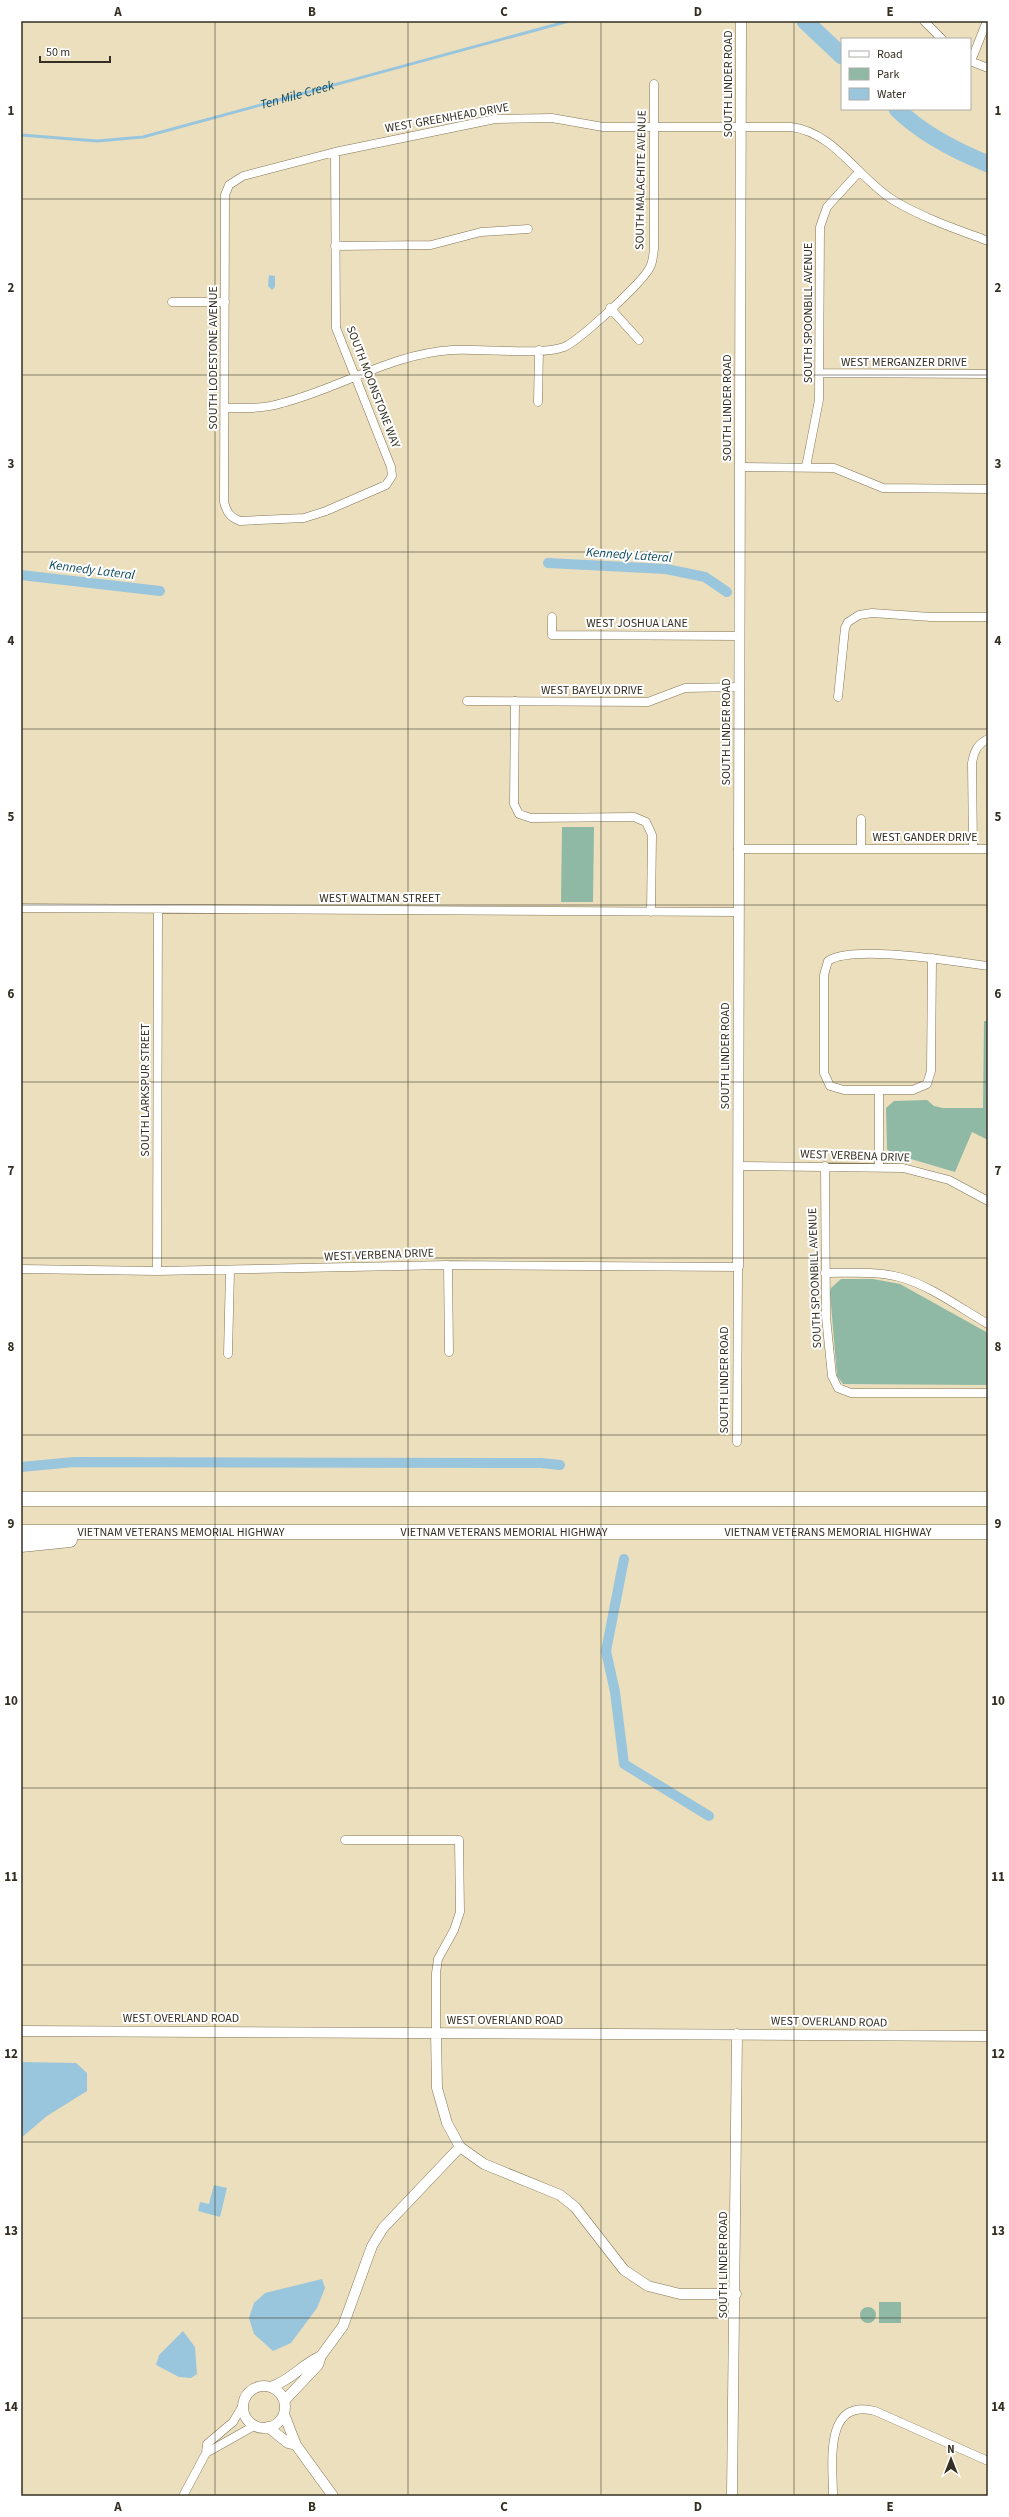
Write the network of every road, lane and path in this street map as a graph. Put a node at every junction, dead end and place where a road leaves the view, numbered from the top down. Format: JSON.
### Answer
{"nodes":[{"id":1,"x":741,"y":21,"type":"edge"},
{"id":2,"x":924,"y":21,"type":"edge"},
{"id":3,"x":987,"y":21,"type":"edge"},
{"id":4,"x":941,"y":38,"type":"edge"},
{"id":5,"x":971,"y":61,"type":"edge"},
{"id":6,"x":988,"y":68,"type":"edge"},
{"id":7,"x":654,"y":84,"type":"dead end"},
{"id":8,"x":654,"y":127,"type":"junction"},
{"id":9,"x":741,"y":127,"type":"junction"},
{"id":10,"x":335,"y":152,"type":"junction"},
{"id":11,"x":859,"y":172,"type":"junction"},
{"id":12,"x":224,"y":195,"type":"joint"},
{"id":13,"x":528,"y":229,"type":"dead end"},
{"id":14,"x":988,"y":241,"type":"edge"},
{"id":15,"x":335,"y":246,"type":"junction"},
{"id":16,"x":172,"y":302,"type":"dead end"},
{"id":17,"x":225,"y":302,"type":"junction"},
{"id":18,"x":610,"y":308,"type":"junction"},
{"id":19,"x":639,"y":340,"type":"dead end"},
{"id":20,"x":539,"y":350,"type":"junction"},
{"id":21,"x":820,"y":373,"type":"junction"},
{"id":22,"x":988,"y":374,"type":"edge"},
{"id":23,"x":354,"y":376,"type":"junction"},
{"id":24,"x":538,"y":402,"type":"dead end"},
{"id":25,"x":225,"y":408,"type":"junction"},
{"id":26,"x":740,"y":467,"type":"junction"},
{"id":27,"x":806,"y":467,"type":"junction"},
{"id":28,"x":988,"y":489,"type":"edge"},
{"id":29,"x":232,"y":518,"type":"joint"},
{"id":30,"x":552,"y":617,"type":"dead end"},
{"id":31,"x":988,"y":617,"type":"edge"},
{"id":32,"x":739,"y":636,"type":"junction"},
{"id":33,"x":739,"y":688,"type":"junction"},
{"id":34,"x":838,"y":697,"type":"dead end"},
{"id":35,"x":467,"y":701,"type":"dead end"},
{"id":36,"x":515,"y":701,"type":"junction"},
{"id":37,"x":984,"y":741,"type":"edge"},
{"id":38,"x":861,"y":819,"type":"dead end"},
{"id":39,"x":738,"y":849,"type":"junction"},
{"id":40,"x":861,"y":849,"type":"junction"},
{"id":41,"x":973,"y":849,"type":"junction"},
{"id":42,"x":988,"y":849,"type":"edge"},
{"id":43,"x":21,"y":908,"type":"edge"},
{"id":44,"x":158,"y":909,"type":"junction"},
{"id":45,"x":651,"y":912,"type":"junction"},
{"id":46,"x":738,"y":912,"type":"junction"},
{"id":47,"x":932,"y":958,"type":"junction"},
{"id":48,"x":988,"y":966,"type":"edge"},
{"id":49,"x":879,"y":1090,"type":"junction"},
{"id":50,"x":738,"y":1166,"type":"junction"},
{"id":51,"x":825,"y":1166,"type":"junction"},
{"id":52,"x":879,"y":1166,"type":"junction"},
{"id":53,"x":988,"y":1201,"type":"edge"},
{"id":54,"x":448,"y":1265,"type":"junction"},
{"id":55,"x":738,"y":1267,"type":"junction"},
{"id":56,"x":21,"y":1269,"type":"edge"},
{"id":57,"x":157,"y":1271,"type":"junction"},
{"id":58,"x":230,"y":1271,"type":"junction"},
{"id":59,"x":825,"y":1273,"type":"junction"},
{"id":60,"x":988,"y":1324,"type":"edge"},
{"id":61,"x":449,"y":1352,"type":"dead end"},
{"id":62,"x":228,"y":1354,"type":"dead end"},
{"id":63,"x":988,"y":1393,"type":"edge"},
{"id":64,"x":737,"y":1442,"type":"dead end"},
{"id":65,"x":21,"y":1499,"type":"edge"},
{"id":66,"x":988,"y":1499,"type":"edge"},
{"id":67,"x":21,"y":1532,"type":"edge"},
{"id":68,"x":135,"y":1532,"type":"junction"},
{"id":69,"x":988,"y":1532,"type":"edge"},
{"id":70,"x":21,"y":1545,"type":"edge"},
{"id":71,"x":345,"y":1840,"type":"dead end"},
{"id":72,"x":21,"y":2031,"type":"edge"},
{"id":73,"x":436,"y":2032,"type":"junction"},
{"id":74,"x":737,"y":2034,"type":"junction"},
{"id":75,"x":988,"y":2036,"type":"edge"},
{"id":76,"x":460,"y":2147,"type":"junction"},
{"id":77,"x":736,"y":2294,"type":"junction"},
{"id":78,"x":320,"y":2356,"type":"junction"},
{"id":79,"x":271,"y":2387,"type":"junction"},
{"id":80,"x":284,"y":2401,"type":"junction"},
{"id":81,"x":242,"y":2405,"type":"junction"},
{"id":82,"x":284,"y":2414,"type":"junction"},
{"id":83,"x":254,"y":2426,"type":"junction"},
{"id":84,"x":268,"y":2428,"type":"junction"},
{"id":85,"x":296,"y":2445,"type":"junction"},
{"id":86,"x":206,"y":2453,"type":"junction"},
{"id":87,"x":988,"y":2461,"type":"edge"},
{"id":88,"x":183,"y":2496,"type":"edge"},
{"id":89,"x":333,"y":2496,"type":"edge"},
{"id":90,"x":732,"y":2496,"type":"edge"},
{"id":91,"x":833,"y":2496,"type":"edge"}],
"edges":[{"from":1,"to":9,"type":"street","name":"SOUTH LINDER ROAD"},
{"from":2,"to":4,"type":"street"},
{"from":3,"to":5,"type":"street"},
{"from":5,"to":6,"type":"street"},
{"from":7,"to":8,"type":"street","name":"SOUTH MALACHITE AVENUE"},
{"from":8,"to":9,"type":"street","name":"WEST GREENHEAD DRIVE"},
{"from":8,"to":10,"type":"street","name":"WEST GREENHEAD DRIVE"},
{"from":8,"to":18,"type":"street","name":"SOUTH MALACHITE AVENUE"},
{"from":9,"to":11,"type":"street","name":"WEST GREENHEAD DRIVE"},
{"from":9,"to":26,"type":"street","name":"SOUTH LINDER ROAD"},
{"from":10,"to":12,"type":"street","name":"WEST GREENHEAD DRIVE"},
{"from":10,"to":15,"type":"street","name":"SOUTH MOONSTONE WAY"},
{"from":11,"to":14,"type":"street","name":"WEST GREENHEAD DRIVE"},
{"from":11,"to":21,"type":"street","name":"SOUTH SPOONBILL AVENUE"},
{"from":12,"to":17,"type":"street","name":"SOUTH LODESTONE AVENUE"},
{"from":13,"to":15,"type":"street"},
{"from":15,"to":23,"type":"street","name":"SOUTH MOONSTONE WAY"},
{"from":16,"to":17,"type":"street"},
{"from":17,"to":25,"type":"street","name":"SOUTH LODESTONE AVENUE"},
{"from":18,"to":19,"type":"street"},
{"from":18,"to":20,"type":"street","name":"SOUTH MALACHITE AVENUE"},
{"from":20,"to":23,"type":"street"},
{"from":20,"to":24,"type":"street"},
{"from":21,"to":22,"type":"street","name":"WEST MERGANZER DRIVE"},
{"from":21,"to":27,"type":"street","name":"SOUTH SPOONBILL AVENUE"},
{"from":23,"to":25,"type":"street"},
{"from":23,"to":29,"type":"street","name":"SOUTH MOONSTONE WAY"},
{"from":25,"to":29,"type":"street","name":"SOUTH LODESTONE AVENUE"},
{"from":26,"to":27,"type":"street"},
{"from":26,"to":32,"type":"street","name":"SOUTH LINDER ROAD"},
{"from":27,"to":28,"type":"street"},
{"from":30,"to":32,"type":"street","name":"WEST JOSHUA LANE"},
{"from":31,"to":34,"type":"street"},
{"from":32,"to":33,"type":"street","name":"SOUTH LINDER ROAD"},
{"from":33,"to":36,"type":"street","name":"WEST BAYEUX DRIVE"},
{"from":33,"to":39,"type":"street","name":"SOUTH LINDER ROAD"},
{"from":35,"to":36,"type":"street","name":"WEST BAYEUX DRIVE"},
{"from":36,"to":45,"type":"street"},
{"from":37,"to":41,"type":"street"},
{"from":38,"to":40,"type":"street","name":"WEST GANDER DRIVE"},
{"from":39,"to":40,"type":"street","name":"WEST GANDER DRIVE"},
{"from":39,"to":46,"type":"street","name":"SOUTH LINDER ROAD"},
{"from":40,"to":41,"type":"street","name":"WEST GANDER DRIVE"},
{"from":41,"to":42,"type":"street","name":"WEST GANDER DRIVE"},
{"from":43,"to":44,"type":"street","name":"WEST WALTMAN STREET"},
{"from":44,"to":45,"type":"street","name":"WEST WALTMAN STREET"},
{"from":44,"to":57,"type":"street","name":"SOUTH LARKSPUR STREET"},
{"from":45,"to":46,"type":"street","name":"WEST WALTMAN STREET"},
{"from":46,"to":50,"type":"street","name":"SOUTH LINDER ROAD"},
{"from":47,"to":48,"type":"street"},
{"from":47,"to":49,"type":"street"},
{"from":47,"to":49,"type":"street"},
{"from":49,"to":52,"type":"street"},
{"from":50,"to":51,"type":"street","name":"WEST VERBENA DRIVE"},
{"from":50,"to":55,"type":"street","name":"SOUTH LINDER ROAD"},
{"from":51,"to":52,"type":"street","name":"WEST VERBENA DRIVE"},
{"from":51,"to":59,"type":"street","name":"SOUTH SPOONBILL AVENUE"},
{"from":52,"to":53,"type":"street","name":"WEST VERBENA DRIVE"},
{"from":54,"to":55,"type":"street","name":"WEST VERBENA DRIVE"},
{"from":54,"to":58,"type":"street","name":"WEST VERBENA DRIVE"},
{"from":54,"to":61,"type":"street"},
{"from":55,"to":64,"type":"street","name":"SOUTH LINDER ROAD"},
{"from":56,"to":57,"type":"street","name":"WEST VERBENA DRIVE"},
{"from":57,"to":58,"type":"street","name":"WEST VERBENA DRIVE"},
{"from":58,"to":62,"type":"street"},
{"from":59,"to":60,"type":"street"},
{"from":59,"to":63,"type":"street","name":"SOUTH SPOONBILL AVENUE"},
{"from":65,"to":66,"type":"highway"},
{"from":67,"to":68,"type":"highway","name":"VIETNAM VETERANS MEMORIAL HIGHWAY"},
{"from":68,"to":69,"type":"highway","name":"VIETNAM VETERANS MEMORIAL HIGHWAY"},
{"from":68,"to":70,"type":"highway"},
{"from":71,"to":73,"type":"street"},
{"from":72,"to":73,"type":"street","name":"WEST OVERLAND ROAD"},
{"from":73,"to":74,"type":"street","name":"WEST OVERLAND ROAD"},
{"from":73,"to":76,"type":"street"},
{"from":74,"to":75,"type":"street","name":"WEST OVERLAND ROAD"},
{"from":74,"to":77,"type":"street","name":"SOUTH LINDER ROAD"},
{"from":76,"to":77,"type":"street"},
{"from":76,"to":78,"type":"street"},
{"from":77,"to":90,"type":"street","name":"SOUTH LINDER ROAD"},
{"from":78,"to":79,"type":"street"},
{"from":78,"to":80,"type":"street"},
{"from":79,"to":80,"type":"street"},
{"from":79,"to":81,"type":"street"},
{"from":80,"to":82,"type":"street"},
{"from":81,"to":83,"type":"street"},
{"from":81,"to":86,"type":"street"},
{"from":82,"to":84,"type":"street"},
{"from":82,"to":85,"type":"street"},
{"from":83,"to":84,"type":"street"},
{"from":83,"to":86,"type":"street"},
{"from":84,"to":85,"type":"street"},
{"from":85,"to":89,"type":"street"},
{"from":86,"to":88,"type":"street"},
{"from":87,"to":91,"type":"street"}]}
